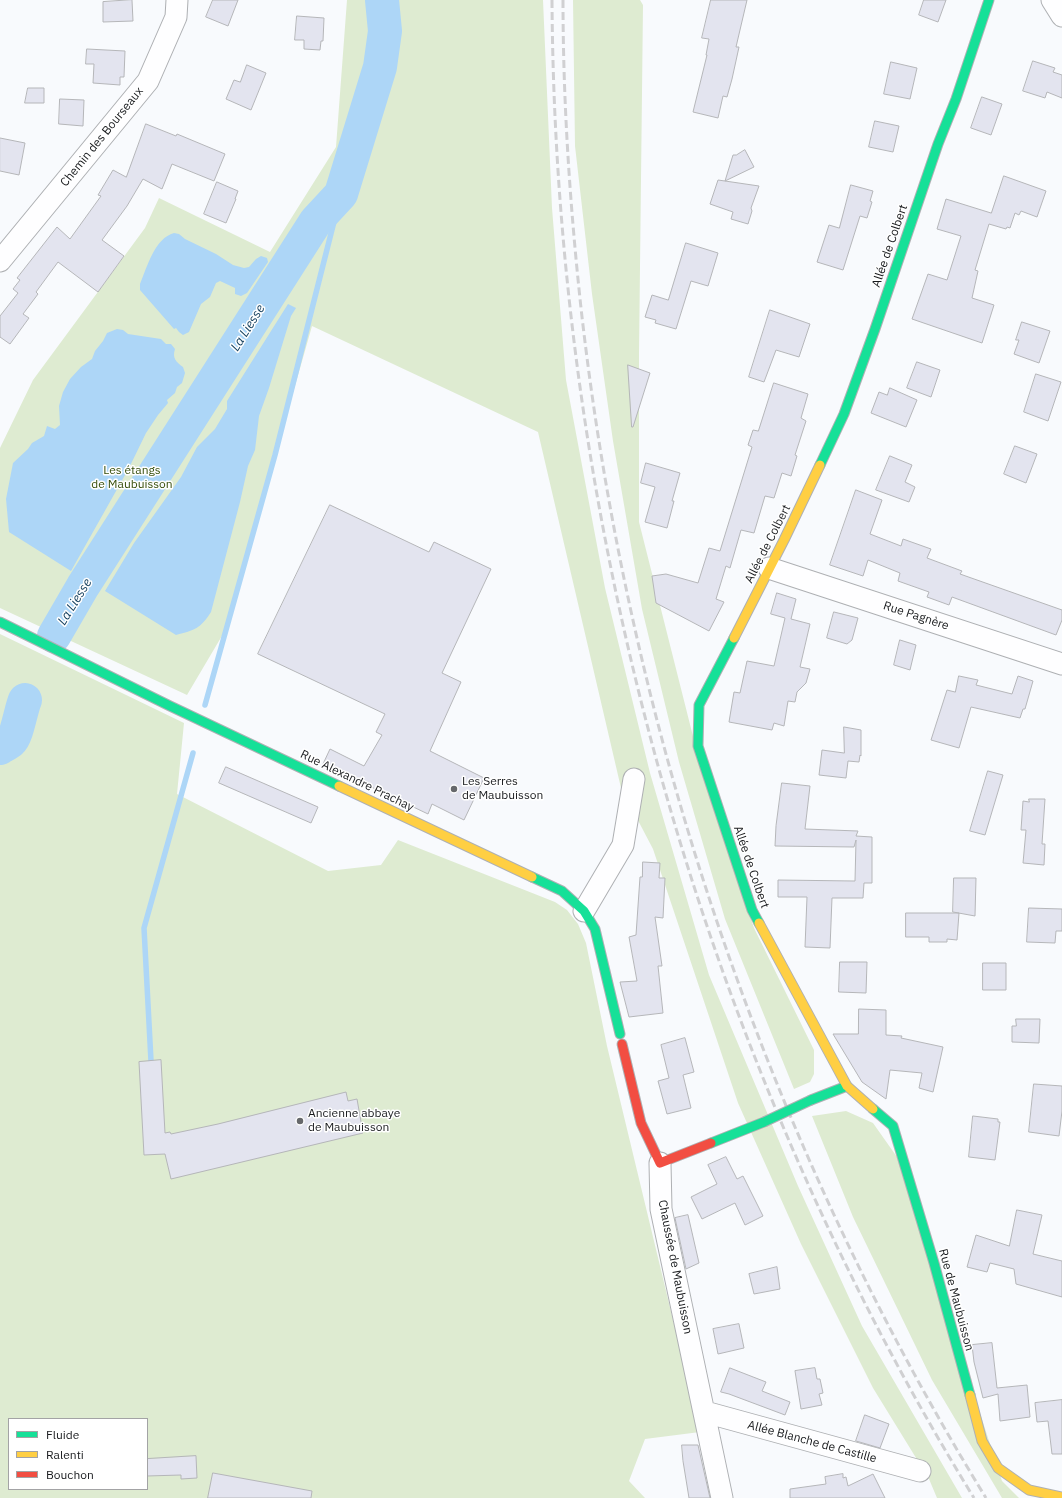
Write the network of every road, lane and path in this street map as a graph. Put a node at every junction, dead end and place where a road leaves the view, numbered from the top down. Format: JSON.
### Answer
{"nodes":[{"id":1,"x":177,"y":0,"type":"edge"},
{"id":2,"x":989,"y":0,"type":"edge"},
{"id":3,"x":1052,"y":0,"type":"edge"},
{"id":4,"x":1062,"y":16,"type":"edge"},
{"id":5,"x":0,"y":261,"type":"edge"},
{"id":6,"x":769,"y":568,"type":"junction"},
{"id":7,"x":0,"y":622,"type":"edge"},
{"id":8,"x":1062,"y":664,"type":"edge"},
{"id":9,"x":634,"y":779,"type":"dead end"},
{"id":10,"x":584,"y":911,"type":"junction"},
{"id":11,"x":620,"y":1034,"type":"dead end"},
{"id":12,"x":622,"y":1044,"type":"dead end"},
{"id":13,"x":846,"y":1086,"type":"junction"},
{"id":14,"x":660,"y":1163,"type":"junction"},
{"id":15,"x":705,"y":1412,"type":"junction"},
{"id":16,"x":920,"y":1471,"type":"dead end"},
{"id":17,"x":1062,"y":1497,"type":"edge"},
{"id":18,"x":722,"y":1498,"type":"edge"}],
"edges":[{"from":1,"to":5,"type":"street","name":"Chemin des Bourseaux"},
{"from":2,"to":6,"type":"street","name":"Allée de Colbert"},
{"from":3,"to":4,"type":"street"},
{"from":6,"to":8,"type":"street","name":"Rue Pagnère"},
{"from":6,"to":13,"type":"street","name":"Allée de Colbert"},
{"from":7,"to":10,"type":"street","name":"Rue Alexandre Prachay"},
{"from":9,"to":10,"type":"street"},
{"from":10,"to":11,"type":"street","name":"Rue Alexandre Prachay"},
{"from":12,"to":14,"type":"street"},
{"from":13,"to":14,"type":"street","bridge":true},
{"from":13,"to":17,"type":"street","name":"Rue de Maubuisson"},
{"from":14,"to":15,"type":"street","name":"Chaussée de Maubuisson"},
{"from":15,"to":16,"type":"street","name":"Allée Blanche de Castille"},
{"from":15,"to":18,"type":"street","name":"Chaussée de Maubuisson"}]}
